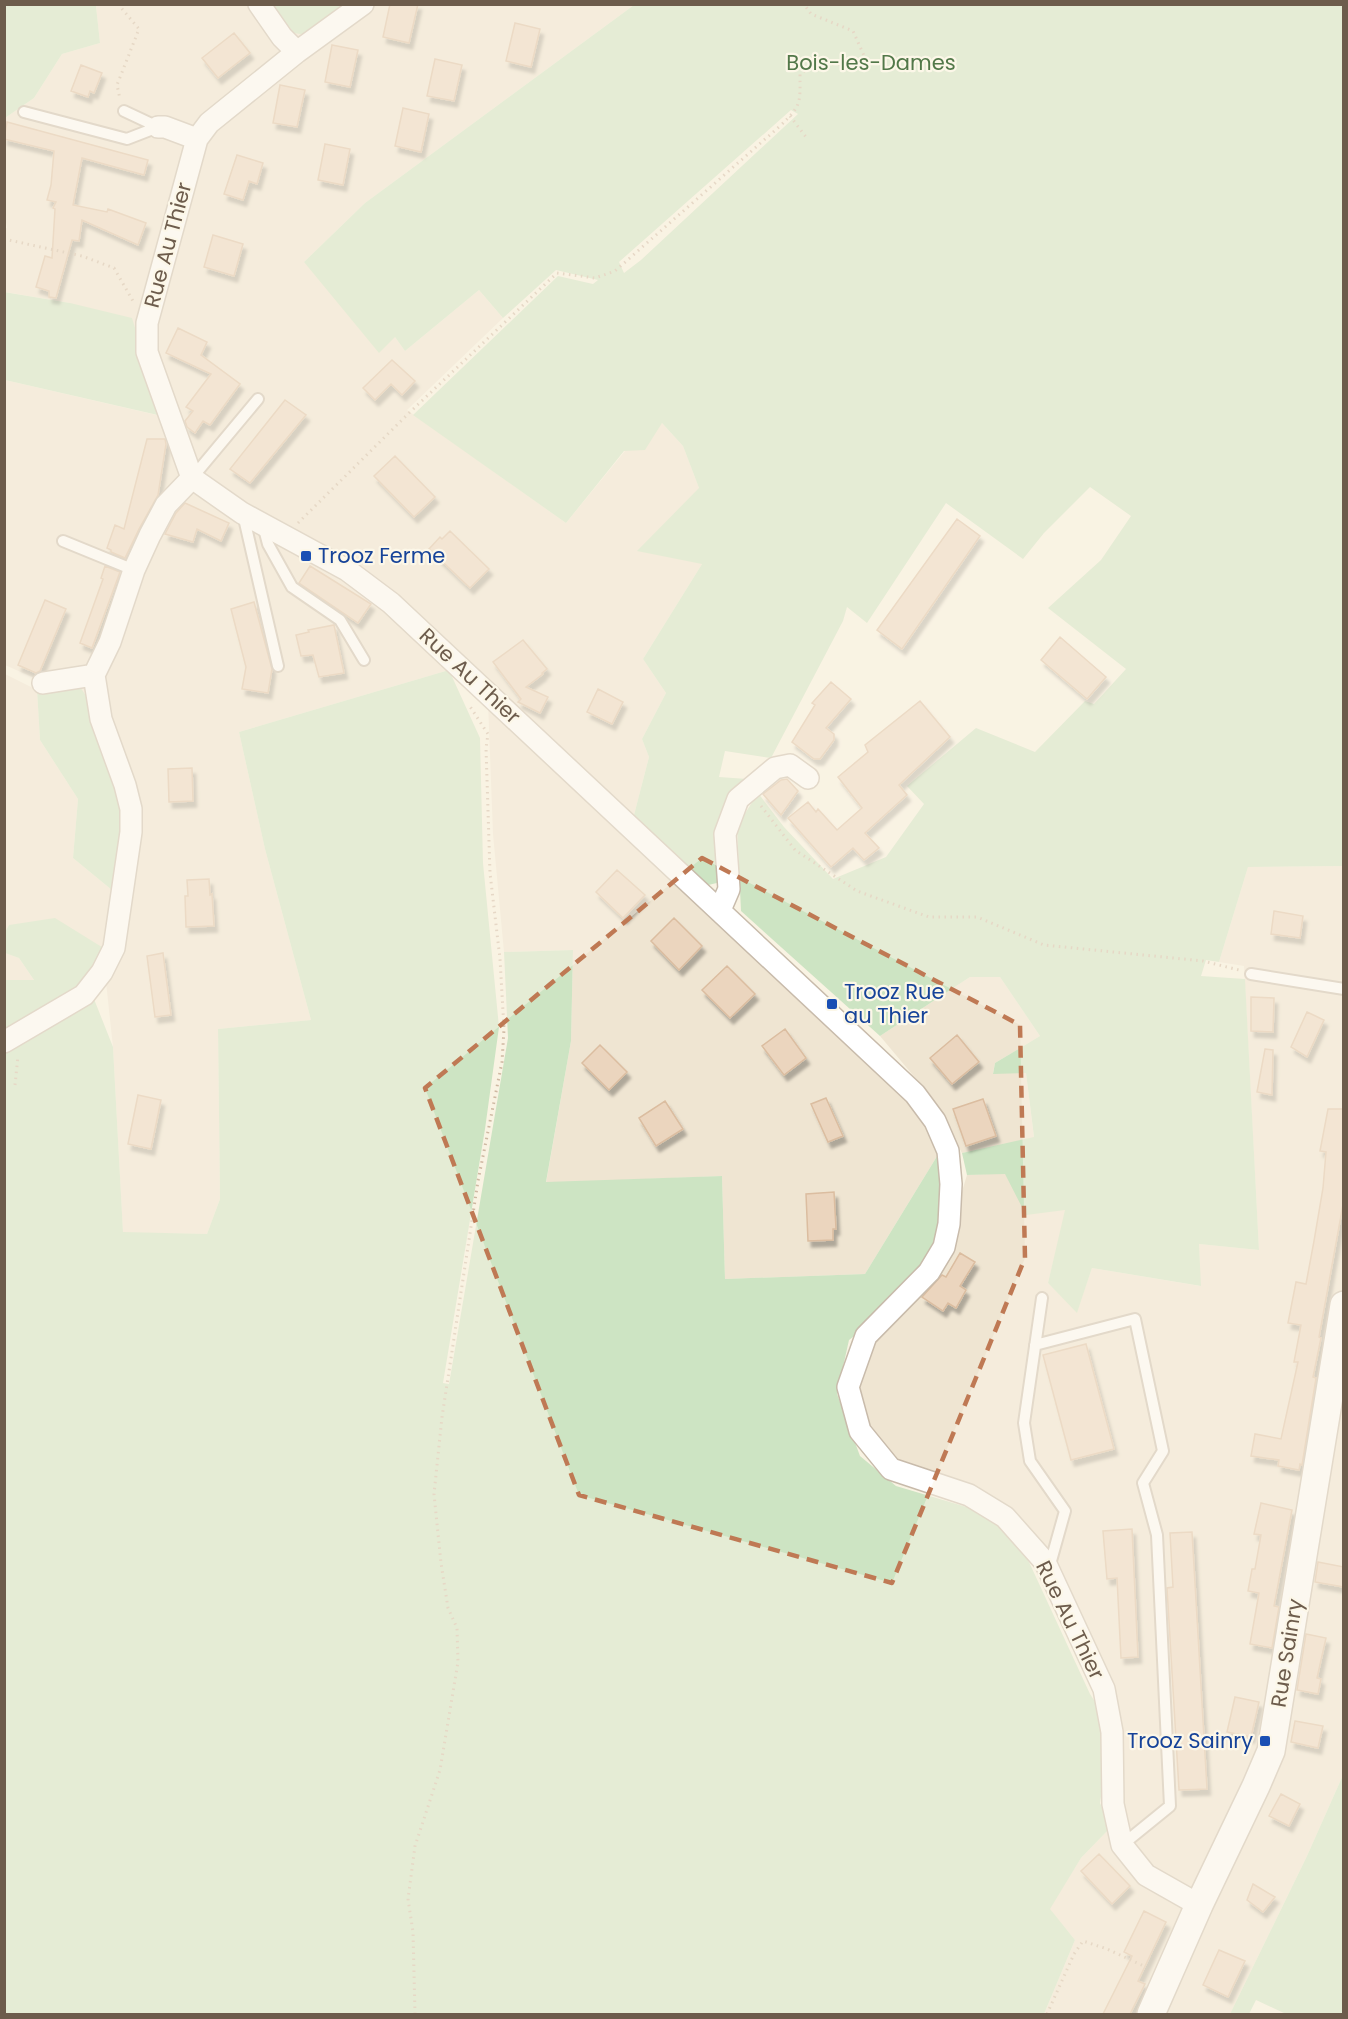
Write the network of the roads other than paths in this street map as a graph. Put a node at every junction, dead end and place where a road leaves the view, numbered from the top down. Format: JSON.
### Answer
{"nodes":[{"id":1,"x":259,"y":4,"type":"edge"},
{"id":2,"x":363,"y":4,"type":"edge"},
{"id":3,"x":297,"y":52,"type":"junction"},
{"id":4,"x":124,"y":111,"type":"road end"},
{"id":5,"x":24,"y":112,"type":"dead end"},
{"id":6,"x":158,"y":127,"type":"junction"},
{"id":7,"x":197,"y":139,"type":"junction"},
{"id":8,"x":258,"y":399,"type":"dead end"},
{"id":9,"x":192,"y":478,"type":"junction"},
{"id":10,"x":242,"y":513,"type":"junction"},
{"id":11,"x":271,"y":529,"type":"junction"},
{"id":12,"x":63,"y":541,"type":"dead end"},
{"id":13,"x":134,"y":570,"type":"junction"},
{"id":14,"x":364,"y":660,"type":"dead end"},
{"id":15,"x":278,"y":666,"type":"dead end"},
{"id":16,"x":94,"y":675,"type":"junction"},
{"id":17,"x":43,"y":684,"type":"dead end"},
{"id":18,"x":807,"y":778,"type":"dead end"},
{"id":19,"x":720,"y":910,"type":"junction"},
{"id":20,"x":1251,"y":974,"type":"road end"},
{"id":21,"x":1344,"y":990,"type":"edge"},
{"id":22,"x":13,"y":1037,"type":"edge"},
{"id":23,"x":1042,"y":1298,"type":"dead end"},
{"id":24,"x":1344,"y":1305,"type":"edge"},
{"id":25,"x":1035,"y":1345,"type":"junction"},
{"id":26,"x":1049,"y":1570,"type":"junction"},
{"id":27,"x":1122,"y":1845,"type":"junction"},
{"id":28,"x":1199,"y":1905,"type":"junction"},
{"id":29,"x":1151,"y":2014,"type":"edge"}],
"edges":[{"from":1,"to":3,"type":"street"},
{"from":2,"to":3,"type":"street","name":"Rue Au Thier"},
{"from":3,"to":7,"type":"street","name":"Rue Au Thier"},
{"from":4,"to":6,"type":"lane"},
{"from":5,"to":6,"type":"lane"},
{"from":6,"to":7,"type":"street"},
{"from":7,"to":9,"type":"street","name":"Rue Au Thier"},
{"from":8,"to":9,"type":"lane"},
{"from":9,"to":10,"type":"street","name":"Rue Au Thier"},
{"from":9,"to":13,"type":"street"},
{"from":10,"to":11,"type":"street","name":"Rue Au Thier"},
{"from":10,"to":15,"type":"lane"},
{"from":11,"to":14,"type":"lane"},
{"from":11,"to":19,"type":"street","name":"Rue Au Thier"},
{"from":12,"to":13,"type":"lane"},
{"from":13,"to":16,"type":"street"},
{"from":16,"to":17,"type":"street"},
{"from":16,"to":22,"type":"street"},
{"from":18,"to":19,"type":"street"},
{"from":19,"to":26,"type":"street","name":"Rue Au Thier"},
{"from":20,"to":21,"type":"lane"},
{"from":23,"to":25,"type":"lane"},
{"from":24,"to":28,"type":"street","name":"Rue Sainry"},
{"from":25,"to":26,"type":"lane"},
{"from":25,"to":27,"type":"lane"},
{"from":26,"to":27,"type":"street","name":"Rue Au Thier"},
{"from":27,"to":28,"type":"street","name":"Rue Au Thier"},
{"from":28,"to":29,"type":"street","name":"Rue Sainry"}]}
